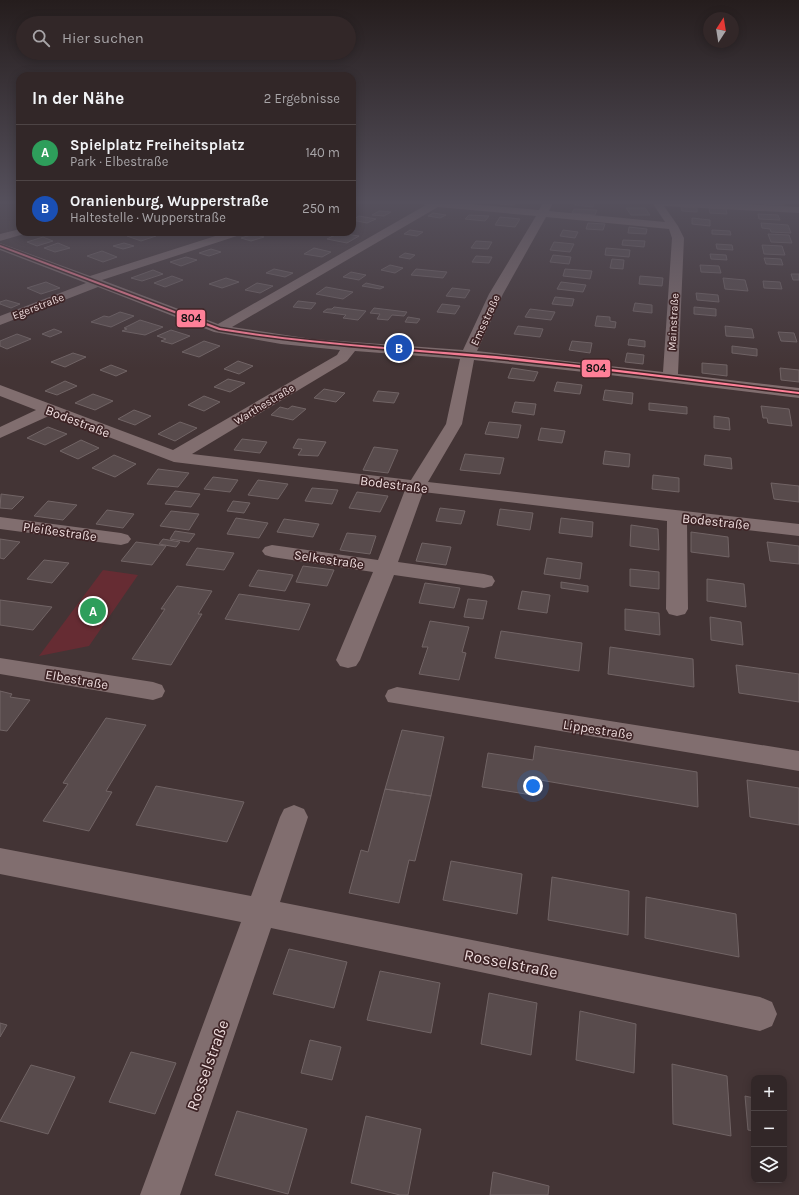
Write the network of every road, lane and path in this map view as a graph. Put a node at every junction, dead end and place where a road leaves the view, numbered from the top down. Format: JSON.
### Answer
{"nodes":[{"id":1,"x":28,"y":257,"type":"edge"},
{"id":2,"x":167,"y":257,"type":"edge"},
{"id":3,"x":344,"y":257,"type":"edge"},
{"id":4,"x":518,"y":257,"type":"edge"},
{"id":5,"x":677,"y":257,"type":"edge"},
{"id":6,"x":94,"y":282,"type":"junction"},
{"id":7,"x":0,"y":321,"type":"edge"},
{"id":8,"x":219,"y":329,"type":"junction"},
{"id":9,"x":350,"y":347,"type":"junction"},
{"id":10,"x":468,"y":355,"type":"junction"},
{"id":11,"x":670,"y":377,"type":"junction"},
{"id":12,"x":0,"y":390,"type":"edge"},
{"id":13,"x":799,"y":393,"type":"edge"},
{"id":14,"x":49,"y":410,"type":"junction"},
{"id":15,"x":0,"y":433,"type":"edge"},
{"id":16,"x":174,"y":457,"type":"junction"},
{"id":17,"x":416,"y":486,"type":"junction"},
{"id":18,"x":677,"y":517,"type":"junction"},
{"id":19,"x":0,"y":523,"type":"edge"},
{"id":20,"x":799,"y":530,"type":"edge"},
{"id":21,"x":121,"y":539,"type":"dead end"},
{"id":22,"x":272,"y":551,"type":"dead end"},
{"id":23,"x":386,"y":567,"type":"junction"},
{"id":24,"x":484,"y":581,"type":"dead end"},
{"id":25,"x":677,"y":609,"type":"dead end"},
{"id":26,"x":348,"y":660,"type":"dead end"},
{"id":27,"x":0,"y":666,"type":"edge"},
{"id":28,"x":153,"y":691,"type":"dead end"},
{"id":29,"x":397,"y":696,"type":"dead end"},
{"id":30,"x":799,"y":761,"type":"edge"},
{"id":31,"x":294,"y":817,"type":"dead end"},
{"id":32,"x":0,"y":861,"type":"edge"},
{"id":33,"x":261,"y":912,"type":"junction"},
{"id":34,"x":760,"y":1014,"type":"dead end"},
{"id":35,"x":160,"y":1195,"type":"edge"}],
"edges":[{"from":1,"to":6,"type":"street"},
{"from":2,"to":6,"type":"street","name":"Egerstraße"},
{"from":3,"to":8,"type":"street"},
{"from":4,"to":10,"type":"street","name":"Emsstraße"},
{"from":5,"to":11,"type":"street","name":"Mainstraße"},
{"from":6,"to":7,"type":"street","name":"Egerstraße"},
{"from":6,"to":8,"type":"street"},
{"from":8,"to":9,"type":"street"},
{"from":9,"to":10,"type":"street"},
{"from":9,"to":16,"type":"street","name":"Warthestraße"},
{"from":10,"to":11,"type":"street"},
{"from":10,"to":17,"type":"street","name":"Emsstraße"},
{"from":11,"to":13,"type":"street"},
{"from":12,"to":14,"type":"street","name":"Bodestraße"},
{"from":14,"to":15,"type":"street"},
{"from":14,"to":16,"type":"street","name":"Bodestraße"},
{"from":16,"to":17,"type":"street","name":"Bodestraße"},
{"from":17,"to":18,"type":"street","name":"Bodestraße"},
{"from":17,"to":23,"type":"street"},
{"from":18,"to":20,"type":"street","name":"Bodestraße"},
{"from":18,"to":25,"type":"street"},
{"from":19,"to":21,"type":"street","name":"Pleißestraße"},
{"from":22,"to":23,"type":"street","name":"Selkestraße"},
{"from":23,"to":24,"type":"street","name":"Selkestraße"},
{"from":23,"to":26,"type":"street"},
{"from":27,"to":28,"type":"street","name":"Elbestraße"},
{"from":29,"to":30,"type":"street","name":"Lippestraße"},
{"from":31,"to":33,"type":"street","name":"Rosselstraße"},
{"from":32,"to":33,"type":"street","name":"Rosselstraße"},
{"from":33,"to":34,"type":"street","name":"Rosselstraße"},
{"from":33,"to":35,"type":"street","name":"Rosselstraße"}]}
